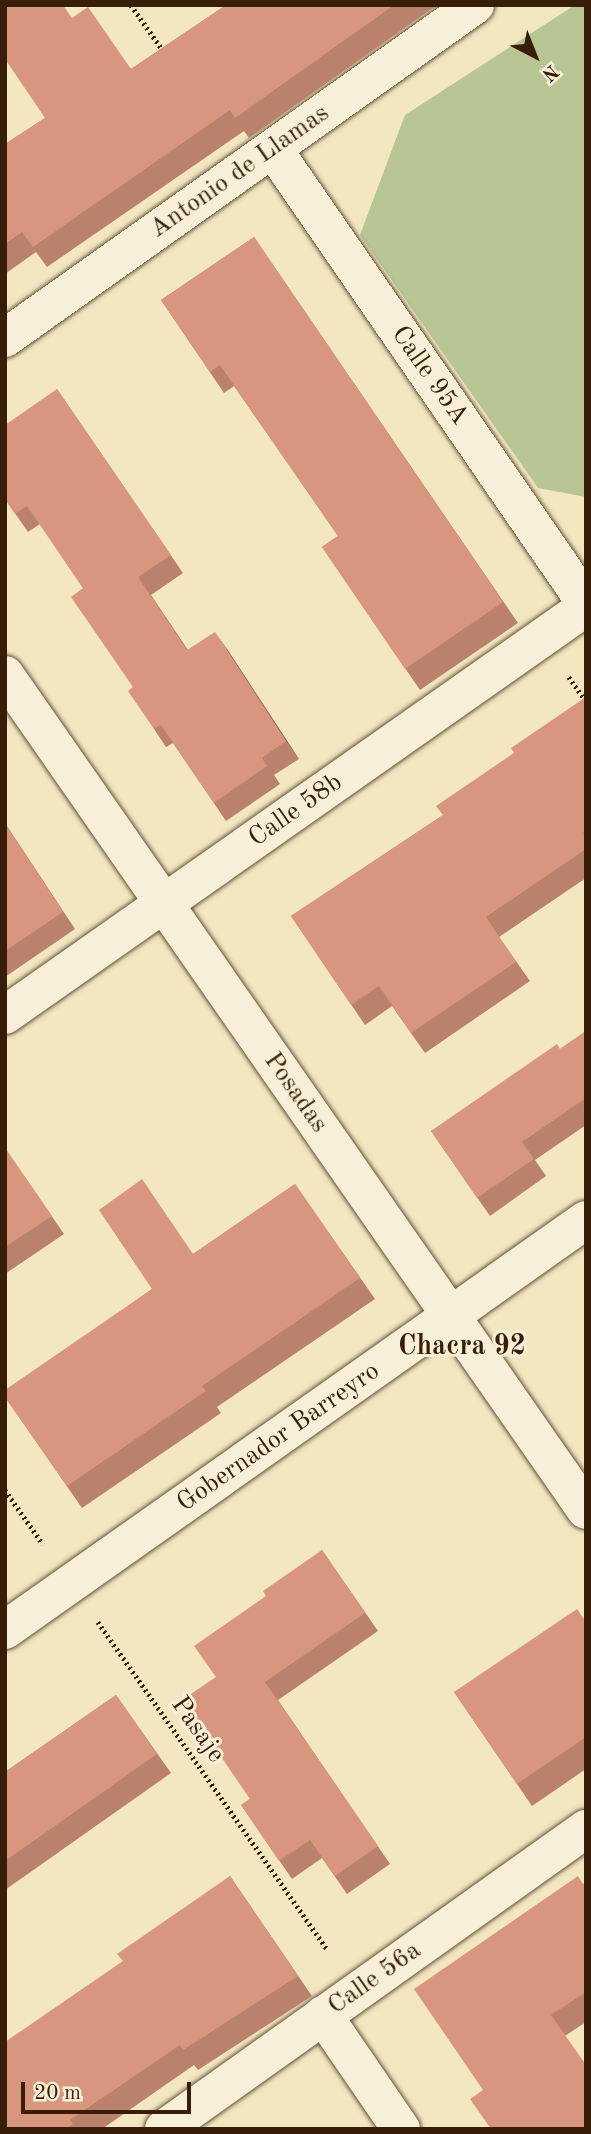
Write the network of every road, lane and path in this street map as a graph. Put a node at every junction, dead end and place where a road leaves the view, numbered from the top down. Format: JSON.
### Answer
{"nodes":[{"id":1,"x":131,"y":5,"type":"edge"},
{"id":2,"x":475,"y":5,"type":"edge"},
{"id":3,"x":169,"y":59,"type":"edge"},
{"id":4,"x":273,"y":149,"type":"junction"},
{"id":5,"x":5,"y":338,"type":"edge"},
{"id":6,"x":586,"y":605,"type":"edge"},
{"id":7,"x":5,"y":675,"type":"edge"},
{"id":8,"x":164,"y":904,"type":"junction"},
{"id":9,"x":5,"y":1015,"type":"edge"},
{"id":10,"x":586,"y":1220,"type":"edge"},
{"id":11,"x":451,"y":1316,"type":"junction"},
{"id":12,"x":5,"y":1490,"type":"edge"},
{"id":13,"x":586,"y":1510,"type":"edge"},
{"id":14,"x":71,"y":1584,"type":"junction"},
{"id":15,"x":5,"y":1630,"type":"edge"},
{"id":16,"x":586,"y":1829,"type":"edge"},
{"id":17,"x":357,"y":1991,"type":"junction"},
{"id":18,"x":323,"y":2015,"type":"junction"},
{"id":19,"x":164,"y":2129,"type":"edge"},
{"id":20,"x":401,"y":2129,"type":"edge"}],
"edges":[{"from":1,"to":3,"type":"path"},
{"from":2,"to":4,"type":"street","name":"Antonio de Llamas"},
{"from":4,"to":5,"type":"street","name":"Antonio de Llamas"},
{"from":4,"to":6,"type":"street","name":"Calle 95A"},
{"from":6,"to":8,"type":"street","name":"Calle 58b"},
{"from":7,"to":8,"type":"street","name":"Posadas"},
{"from":8,"to":9,"type":"street","name":"Calle 58b"},
{"from":8,"to":11,"type":"street","name":"Posadas"},
{"from":10,"to":11,"type":"street","name":"Gobernador Barreyro"},
{"from":11,"to":13,"type":"street","name":"Posadas"},
{"from":11,"to":14,"type":"street","name":"Gobernador Barreyro"},
{"from":12,"to":14,"type":"path","name":"Pasaje"},
{"from":14,"to":15,"type":"street","name":"Gobernador Barreyro"},
{"from":14,"to":17,"type":"path","name":"Pasaje"},
{"from":16,"to":17,"type":"street","name":"Calle 56a"},
{"from":17,"to":18,"type":"street","name":"Calle 56a"},
{"from":18,"to":19,"type":"street","name":"Calle 56a"},
{"from":18,"to":20,"type":"street"}]}
